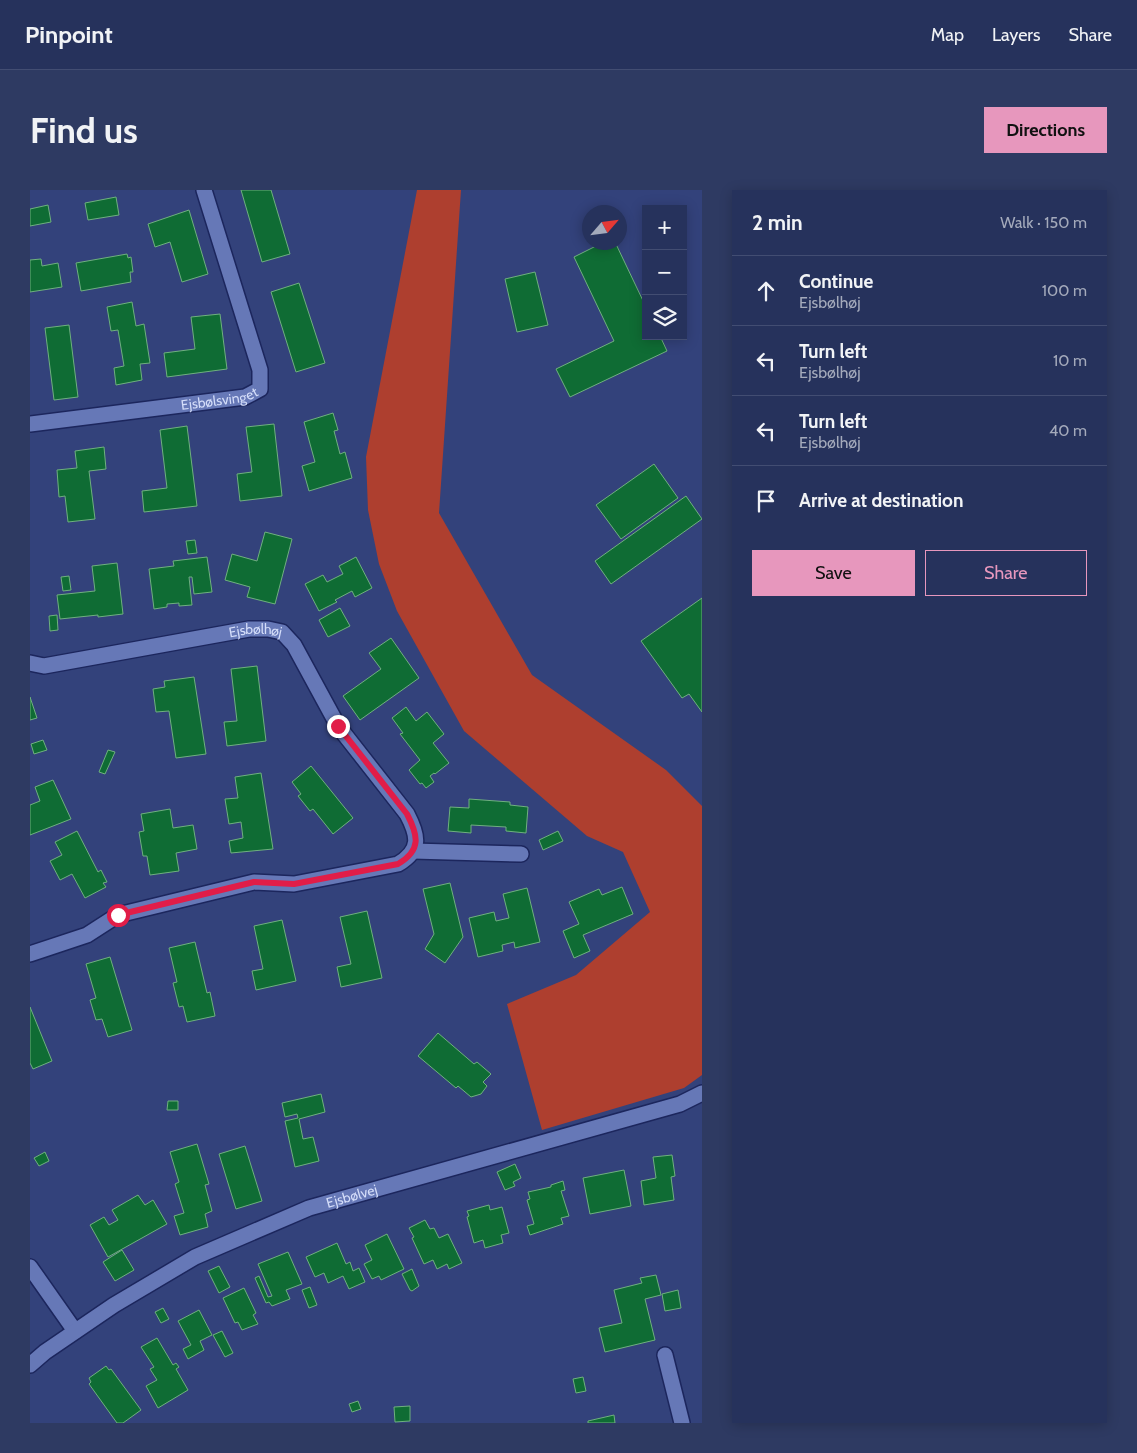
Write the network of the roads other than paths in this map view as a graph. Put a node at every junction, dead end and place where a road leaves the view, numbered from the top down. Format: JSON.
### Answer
{"nodes":[{"id":1,"x":204,"y":190,"type":"edge"},
{"id":2,"x":30,"y":424,"type":"edge"},
{"id":3,"x":30,"y":663,"type":"edge"},
{"id":4,"x":413,"y":851,"type":"junction"},
{"id":5,"x":521,"y":854,"type":"dead end"},
{"id":6,"x":30,"y":954,"type":"edge"},
{"id":7,"x":702,"y":1092,"type":"edge"},
{"id":8,"x":30,"y":1267,"type":"edge"},
{"id":9,"x":75,"y":1331,"type":"junction"},
{"id":10,"x":665,"y":1355,"type":"dead end"},
{"id":11,"x":30,"y":1365,"type":"edge"},
{"id":12,"x":682,"y":1423,"type":"edge"}],
"edges":[{"from":1,"to":2,"type":"street","name":"Ejsbølsvinget"},
{"from":3,"to":4,"type":"street","name":"Ejsbølhøj"},
{"from":4,"to":5,"type":"street"},
{"from":4,"to":6,"type":"street"},
{"from":7,"to":9,"type":"street","name":"Ejsbølvej"},
{"from":8,"to":9,"type":"street"},
{"from":9,"to":11,"type":"street","name":"Ejsbølvej"},
{"from":10,"to":12,"type":"street"}]}
